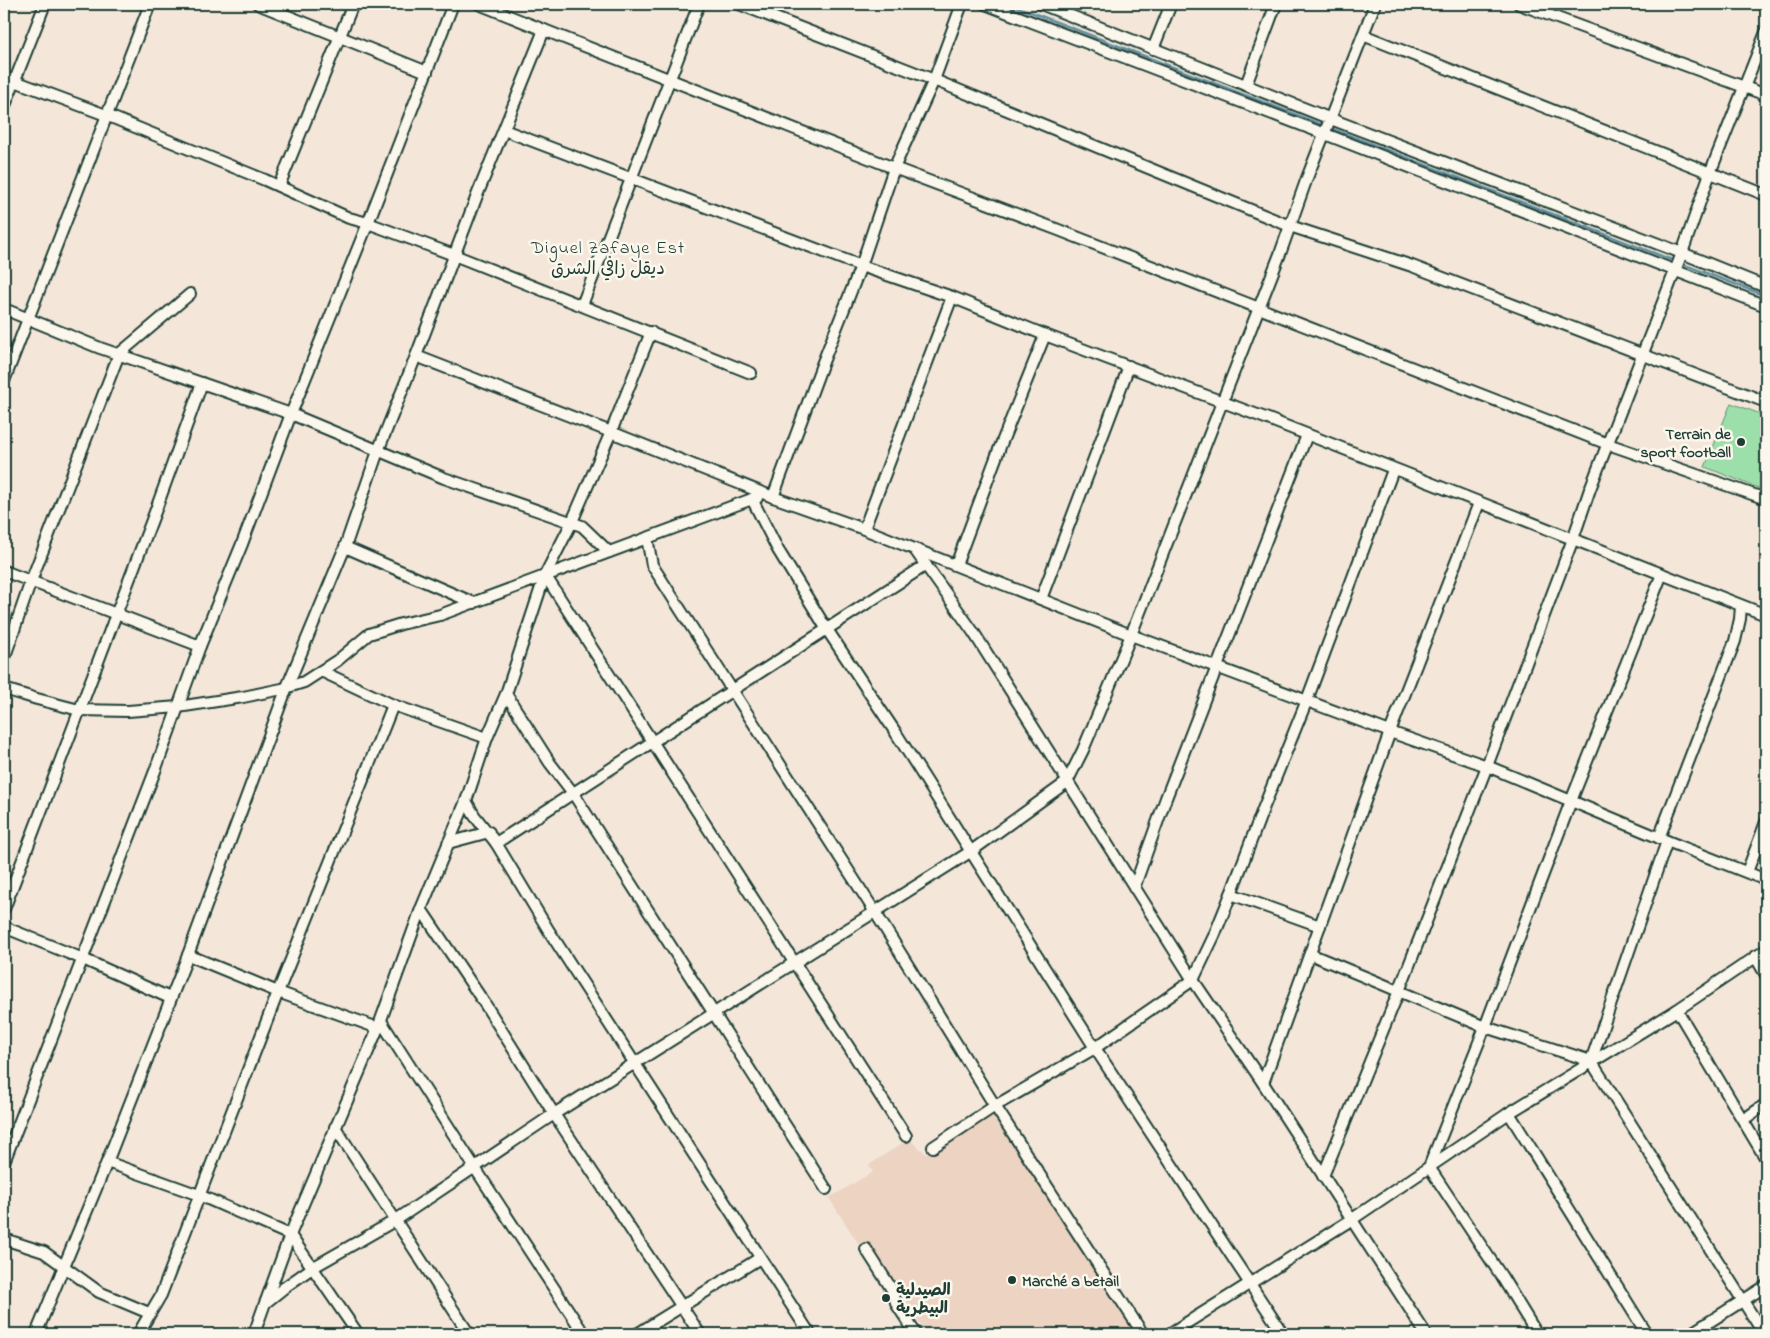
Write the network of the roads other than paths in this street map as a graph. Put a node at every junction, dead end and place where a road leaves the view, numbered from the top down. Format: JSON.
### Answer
{"nodes":[{"id":1,"x":45,"y":4,"type":"edge"},
{"id":2,"x":150,"y":4,"type":"edge"},
{"id":3,"x":258,"y":4,"type":"edge"},
{"id":4,"x":353,"y":4,"type":"edge"},
{"id":5,"x":453,"y":4,"type":"edge"},
{"id":6,"x":479,"y":4,"type":"edge"},
{"id":7,"x":699,"y":4,"type":"edge"},
{"id":8,"x":739,"y":4,"type":"edge"},
{"id":9,"x":962,"y":4,"type":"edge"},
{"id":10,"x":985,"y":4,"type":"edge"},
{"id":11,"x":1041,"y":4,"type":"edge"},
{"id":12,"x":1171,"y":4,"type":"edge"},
{"id":13,"x":1276,"y":4,"type":"edge"},
{"id":14,"x":1375,"y":4,"type":"edge"},
{"id":15,"x":1519,"y":4,"type":"edge"},
{"id":16,"x":1068,"y":8,"type":"edge"},
{"id":17,"x":544,"y":30,"type":"junction"},
{"id":18,"x":1766,"y":32,"type":"edge"},
{"id":19,"x":340,"y":35,"type":"junction"},
{"id":20,"x":1363,"y":35,"type":"junction"},
{"id":21,"x":1153,"y":49,"type":"junction"},
{"id":22,"x":427,"y":72,"type":"junction"},
{"id":23,"x":9,"y":79,"type":"edge"},
{"id":24,"x":669,"y":80,"type":"junction"},
{"id":25,"x":934,"y":80,"type":"junction"},
{"id":26,"x":1246,"y":85,"type":"junction"},
{"id":27,"x":1744,"y":86,"type":"junction"},
{"id":28,"x":1766,"y":95,"type":"edge"},
{"id":29,"x":4,"y":108,"type":"edge"},
{"id":30,"x":106,"y":116,"type":"junction"},
{"id":31,"x":1328,"y":126,"type":"junction"},
{"id":32,"x":504,"y":130,"type":"junction"},
{"id":33,"x":894,"y":168,"type":"junction"},
{"id":34,"x":1710,"y":173,"type":"junction"},
{"id":35,"x":631,"y":179,"type":"junction"},
{"id":36,"x":279,"y":186,"type":"junction"},
{"id":37,"x":1766,"y":195,"type":"edge"},
{"id":38,"x":368,"y":223,"type":"junction"},
{"id":39,"x":1290,"y":226,"type":"junction"},
{"id":40,"x":454,"y":254,"type":"junction"},
{"id":41,"x":1679,"y":262,"type":"junction"},
{"id":42,"x":861,"y":266,"type":"junction"},
{"id":43,"x":1766,"y":287,"type":"edge"},
{"id":44,"x":190,"y":294,"type":"dead end"},
{"id":45,"x":952,"y":297,"type":"junction"},
{"id":46,"x":582,"y":305,"type":"junction"},
{"id":47,"x":1766,"y":306,"type":"edge"},
{"id":48,"x":1258,"y":308,"type":"junction"},
{"id":49,"x":4,"y":309,"type":"edge"},
{"id":50,"x":27,"y":319,"type":"junction"},
{"id":51,"x":651,"y":332,"type":"junction"},
{"id":52,"x":1045,"y":335,"type":"junction"},
{"id":53,"x":119,"y":354,"type":"junction"},
{"id":54,"x":1641,"y":355,"type":"junction"},
{"id":55,"x":416,"y":356,"type":"junction"},
{"id":56,"x":1129,"y":366,"type":"junction"},
{"id":57,"x":751,"y":372,"type":"dead end"},
{"id":58,"x":4,"y":381,"type":"edge"},
{"id":59,"x":202,"y":384,"type":"junction"},
{"id":60,"x":1766,"y":402,"type":"edge"},
{"id":61,"x":1221,"y":403,"type":"junction"},
{"id":62,"x":291,"y":414,"type":"junction"},
{"id":63,"x":611,"y":432,"type":"junction"},
{"id":64,"x":1307,"y":435,"type":"junction"},
{"id":65,"x":1608,"y":444,"type":"junction"},
{"id":66,"x":378,"y":451,"type":"junction"},
{"id":67,"x":1393,"y":470,"type":"junction"},
{"id":68,"x":773,"y":497,"type":"junction"},
{"id":69,"x":752,"y":499,"type":"junction"},
{"id":70,"x":1766,"y":499,"type":"edge"},
{"id":71,"x":1479,"y":503,"type":"junction"},
{"id":72,"x":571,"y":524,"type":"junction"},
{"id":73,"x":864,"y":529,"type":"junction"},
{"id":74,"x":647,"y":538,"type":"junction"},
{"id":75,"x":1573,"y":539,"type":"junction"},
{"id":76,"x":345,"y":547,"type":"junction"},
{"id":77,"x":915,"y":550,"type":"junction"},
{"id":78,"x":609,"y":552,"type":"junction"},
{"id":79,"x":926,"y":565,"type":"junction"},
{"id":80,"x":956,"y":565,"type":"junction"},
{"id":81,"x":4,"y":571,"type":"edge"},
{"id":82,"x":1662,"y":574,"type":"junction"},
{"id":83,"x":545,"y":575,"type":"junction"},
{"id":84,"x":31,"y":581,"type":"junction"},
{"id":85,"x":1041,"y":599,"type":"junction"},
{"id":86,"x":474,"y":603,"type":"junction"},
{"id":87,"x":1741,"y":606,"type":"junction"},
{"id":88,"x":116,"y":612,"type":"junction"},
{"id":89,"x":1766,"y":615,"type":"edge"},
{"id":90,"x":826,"y":628,"type":"junction"},
{"id":91,"x":1131,"y":634,"type":"junction"},
{"id":92,"x":200,"y":646,"type":"junction"},
{"id":93,"x":4,"y":659,"type":"edge"},
{"id":94,"x":1217,"y":667,"type":"junction"},
{"id":95,"x":321,"y":671,"type":"junction"},
{"id":96,"x":287,"y":687,"type":"junction"},
{"id":97,"x":4,"y":689,"type":"edge"},
{"id":98,"x":732,"y":691,"type":"junction"},
{"id":99,"x":506,"y":694,"type":"junction"},
{"id":100,"x":1307,"y":700,"type":"junction"},
{"id":101,"x":393,"y":705,"type":"junction"},
{"id":102,"x":178,"y":707,"type":"junction"},
{"id":103,"x":79,"y":710,"type":"junction"},
{"id":104,"x":1390,"y":732,"type":"junction"},
{"id":105,"x":487,"y":738,"type":"junction"},
{"id":106,"x":653,"y":743,"type":"junction"},
{"id":107,"x":1487,"y":766,"type":"junction"},
{"id":108,"x":1067,"y":782,"type":"junction"},
{"id":109,"x":573,"y":793,"type":"junction"},
{"id":110,"x":466,"y":801,"type":"junction"},
{"id":111,"x":1571,"y":801,"type":"junction"},
{"id":112,"x":1766,"y":822,"type":"edge"},
{"id":113,"x":489,"y":832,"type":"junction"},
{"id":114,"x":1663,"y":840,"type":"junction"},
{"id":115,"x":448,"y":843,"type":"junction"},
{"id":116,"x":496,"y":843,"type":"junction"},
{"id":117,"x":970,"y":852,"type":"junction"},
{"id":118,"x":1746,"y":872,"type":"junction"},
{"id":119,"x":1766,"y":880,"type":"edge"},
{"id":120,"x":1134,"y":888,"type":"junction"},
{"id":121,"x":1231,"y":894,"type":"junction"},
{"id":122,"x":4,"y":909,"type":"edge"},
{"id":123,"x":421,"y":909,"type":"junction"},
{"id":124,"x":875,"y":912,"type":"junction"},
{"id":125,"x":1320,"y":926,"type":"junction"},
{"id":126,"x":4,"y":927,"type":"edge"},
{"id":127,"x":1766,"y":950,"type":"edge"},
{"id":128,"x":1310,"y":954,"type":"junction"},
{"id":129,"x":188,"y":955,"type":"junction"},
{"id":130,"x":1755,"y":956,"type":"junction"},
{"id":131,"x":83,"y":959,"type":"junction"},
{"id":132,"x":794,"y":964,"type":"junction"},
{"id":133,"x":1766,"y":975,"type":"edge"},
{"id":134,"x":1193,"y":980,"type":"junction"},
{"id":135,"x":1399,"y":991,"type":"junction"},
{"id":136,"x":278,"y":992,"type":"junction"},
{"id":137,"x":170,"y":998,"type":"junction"},
{"id":138,"x":1677,"y":1010,"type":"junction"},
{"id":139,"x":714,"y":1014,"type":"junction"},
{"id":140,"x":380,"y":1024,"type":"junction"},
{"id":141,"x":1485,"y":1027,"type":"junction"},
{"id":142,"x":1094,"y":1048,"type":"junction"},
{"id":143,"x":1591,"y":1061,"type":"junction"},
{"id":144,"x":635,"y":1063,"type":"junction"},
{"id":145,"x":1263,"y":1083,"type":"junction"},
{"id":146,"x":1766,"y":1104,"type":"edge"},
{"id":147,"x":995,"y":1106,"type":"junction"},
{"id":148,"x":1509,"y":1113,"type":"junction"},
{"id":149,"x":554,"y":1114,"type":"junction"},
{"id":150,"x":1743,"y":1120,"type":"junction"},
{"id":151,"x":335,"y":1127,"type":"junction"},
{"id":152,"x":906,"y":1136,"type":"dead end"},
{"id":153,"x":933,"y":1147,"type":"dead end"},
{"id":154,"x":1766,"y":1159,"type":"edge"},
{"id":155,"x":4,"y":1162,"type":"edge"},
{"id":156,"x":107,"y":1162,"type":"junction"},
{"id":157,"x":1429,"y":1167,"type":"junction"},
{"id":158,"x":475,"y":1168,"type":"junction"},
{"id":159,"x":1323,"y":1176,"type":"junction"},
{"id":160,"x":826,"y":1189,"type":"dead end"},
{"id":161,"x":199,"y":1195,"type":"junction"},
{"id":162,"x":396,"y":1220,"type":"junction"},
{"id":163,"x":1352,"y":1220,"type":"junction"},
{"id":164,"x":290,"y":1235,"type":"junction"},
{"id":165,"x":4,"y":1238,"type":"edge"},
{"id":166,"x":866,"y":1249,"type":"dead end"},
{"id":167,"x":760,"y":1258,"type":"junction"},
{"id":168,"x":63,"y":1267,"type":"junction"},
{"id":169,"x":312,"y":1268,"type":"junction"},
{"id":170,"x":1250,"y":1283,"type":"junction"},
{"id":171,"x":1766,"y":1286,"type":"edge"},
{"id":172,"x":1742,"y":1302,"type":"junction"},
{"id":173,"x":265,"y":1303,"type":"junction"},
{"id":174,"x":682,"y":1306,"type":"junction"},
{"id":175,"x":149,"y":1313,"type":"junction"},
{"id":176,"x":36,"y":1334,"type":"edge"},
{"id":177,"x":138,"y":1334,"type":"edge"},
{"id":178,"x":254,"y":1334,"type":"edge"},
{"id":179,"x":358,"y":1334,"type":"edge"},
{"id":180,"x":469,"y":1334,"type":"edge"},
{"id":181,"x":584,"y":1334,"type":"edge"},
{"id":182,"x":637,"y":1334,"type":"edge"},
{"id":183,"x":700,"y":1334,"type":"edge"},
{"id":184,"x":810,"y":1334,"type":"edge"},
{"id":185,"x":916,"y":1334,"type":"edge"},
{"id":186,"x":1143,"y":1334,"type":"edge"},
{"id":187,"x":1169,"y":1334,"type":"edge"},
{"id":188,"x":1283,"y":1334,"type":"edge"},
{"id":189,"x":1426,"y":1334,"type":"edge"},
{"id":190,"x":1537,"y":1334,"type":"edge"},
{"id":191,"x":1648,"y":1334,"type":"edge"},
{"id":192,"x":1690,"y":1334,"type":"edge"},
{"id":193,"x":1764,"y":1334,"type":"edge"}],
"edges":[{"from":1,"to":23,"type":"street"},
{"from":2,"to":30,"type":"street"},
{"from":3,"to":19,"type":"street"},
{"from":4,"to":19,"type":"street"},
{"from":5,"to":22,"type":"street"},
{"from":6,"to":17,"type":"street"},
{"from":7,"to":24,"type":"street"},
{"from":8,"to":25,"type":"street"},
{"from":9,"to":25,"type":"street"},
{"from":10,"to":31,"type":"street"},
{"from":11,"to":16,"type":"street"},
{"from":12,"to":21,"type":"street"},
{"from":13,"to":26,"type":"street"},
{"from":14,"to":20,"type":"street"},
{"from":15,"to":27,"type":"street"},
{"from":16,"to":21,"type":"street"},
{"from":17,"to":24,"type":"street"},
{"from":17,"to":32,"type":"street"},
{"from":18,"to":27,"type":"street"},
{"from":19,"to":22,"type":"street"},
{"from":19,"to":36,"type":"street"},
{"from":20,"to":31,"type":"street"},
{"from":20,"to":34,"type":"street"},
{"from":21,"to":26,"type":"street"},
{"from":22,"to":38,"type":"street"},
{"from":23,"to":29,"type":"street"},
{"from":23,"to":30,"type":"street"},
{"from":24,"to":33,"type":"street"},
{"from":24,"to":35,"type":"street"},
{"from":25,"to":33,"type":"street"},
{"from":25,"to":39,"type":"street"},
{"from":26,"to":31,"type":"street"},
{"from":27,"to":28,"type":"street"},
{"from":27,"to":34,"type":"street"},
{"from":30,"to":36,"type":"street"},
{"from":30,"to":50,"type":"street"},
{"from":31,"to":39,"type":"street"},
{"from":31,"to":41,"type":"street"},
{"from":31,"to":41,"type":"street"},
{"from":32,"to":35,"type":"street"},
{"from":32,"to":40,"type":"street"},
{"from":33,"to":42,"type":"street"},
{"from":33,"to":48,"type":"street"},
{"from":34,"to":37,"type":"street"},
{"from":34,"to":41,"type":"street"},
{"from":35,"to":42,"type":"street"},
{"from":35,"to":46,"type":"street"},
{"from":36,"to":38,"type":"street"},
{"from":38,"to":40,"type":"street"},
{"from":38,"to":62,"type":"street"},
{"from":39,"to":48,"type":"street"},
{"from":39,"to":54,"type":"street"},
{"from":40,"to":46,"type":"street"},
{"from":40,"to":55,"type":"street"},
{"from":41,"to":43,"type":"street"},
{"from":41,"to":47,"type":"street"},
{"from":41,"to":54,"type":"street"},
{"from":42,"to":45,"type":"street"},
{"from":42,"to":68,"type":"street"},
{"from":44,"to":53,"type":"street"},
{"from":45,"to":52,"type":"street"},
{"from":45,"to":73,"type":"street"},
{"from":46,"to":51,"type":"street"},
{"from":48,"to":61,"type":"street"},
{"from":48,"to":65,"type":"street"},
{"from":49,"to":50,"type":"street"},
{"from":50,"to":53,"type":"street"},
{"from":50,"to":58,"type":"street"},
{"from":51,"to":57,"type":"street"},
{"from":51,"to":63,"type":"street"},
{"from":52,"to":56,"type":"street"},
{"from":52,"to":80,"type":"street"},
{"from":53,"to":59,"type":"street"},
{"from":53,"to":84,"type":"street"},
{"from":54,"to":60,"type":"street"},
{"from":54,"to":65,"type":"street"},
{"from":55,"to":63,"type":"street"},
{"from":55,"to":66,"type":"street"},
{"from":56,"to":61,"type":"street"},
{"from":56,"to":85,"type":"street"},
{"from":59,"to":62,"type":"street"},
{"from":59,"to":88,"type":"street"},
{"from":61,"to":64,"type":"street"},
{"from":61,"to":91,"type":"street"},
{"from":62,"to":66,"type":"street"},
{"from":62,"to":92,"type":"street"},
{"from":63,"to":68,"type":"street"},
{"from":63,"to":72,"type":"street"},
{"from":64,"to":67,"type":"street"},
{"from":64,"to":94,"type":"street"},
{"from":65,"to":70,"type":"street"},
{"from":65,"to":75,"type":"street"},
{"from":66,"to":72,"type":"street"},
{"from":66,"to":76,"type":"street"},
{"from":67,"to":71,"type":"street"},
{"from":67,"to":100,"type":"street"},
{"from":68,"to":69,"type":"street"},
{"from":68,"to":73,"type":"street"},
{"from":69,"to":74,"type":"street"},
{"from":69,"to":90,"type":"street"},
{"from":71,"to":75,"type":"street"},
{"from":71,"to":104,"type":"street"},
{"from":72,"to":78,"type":"street"},
{"from":72,"to":83,"type":"street"},
{"from":73,"to":77,"type":"street"},
{"from":74,"to":78,"type":"street"},
{"from":74,"to":98,"type":"street"},
{"from":75,"to":82,"type":"street"},
{"from":75,"to":107,"type":"street"},
{"from":76,"to":86,"type":"street"},
{"from":76,"to":96,"type":"street"},
{"from":77,"to":79,"type":"street"},
{"from":77,"to":80,"type":"street"},
{"from":78,"to":83,"type":"street"},
{"from":79,"to":90,"type":"street"},
{"from":79,"to":108,"type":"street"},
{"from":80,"to":85,"type":"street"},
{"from":81,"to":84,"type":"street"},
{"from":82,"to":87,"type":"street"},
{"from":82,"to":111,"type":"street"},
{"from":83,"to":86,"type":"street"},
{"from":83,"to":99,"type":"street"},
{"from":83,"to":106,"type":"street"},
{"from":84,"to":88,"type":"street"},
{"from":84,"to":93,"type":"street"},
{"from":85,"to":91,"type":"street"},
{"from":86,"to":95,"type":"street"},
{"from":87,"to":89,"type":"street"},
{"from":87,"to":114,"type":"street"},
{"from":88,"to":92,"type":"street"},
{"from":88,"to":103,"type":"street"},
{"from":90,"to":98,"type":"street"},
{"from":90,"to":117,"type":"street"},
{"from":91,"to":94,"type":"street"},
{"from":91,"to":108,"type":"street"},
{"from":92,"to":102,"type":"street"},
{"from":94,"to":100,"type":"street"},
{"from":94,"to":120,"type":"street"},
{"from":95,"to":96,"type":"street"},
{"from":95,"to":101,"type":"street"},
{"from":96,"to":102,"type":"street"},
{"from":96,"to":129,"type":"street"},
{"from":97,"to":103,"type":"street"},
{"from":98,"to":106,"type":"street"},
{"from":98,"to":124,"type":"street"},
{"from":99,"to":105,"type":"street"},
{"from":99,"to":109,"type":"street"},
{"from":100,"to":104,"type":"street"},
{"from":100,"to":121,"type":"street"},
{"from":101,"to":105,"type":"street"},
{"from":101,"to":136,"type":"street"},
{"from":102,"to":103,"type":"street"},
{"from":102,"to":131,"type":"street"},
{"from":103,"to":122,"type":"street"},
{"from":104,"to":107,"type":"street"},
{"from":104,"to":125,"type":"street"},
{"from":105,"to":110,"type":"street"},
{"from":106,"to":109,"type":"street"},
{"from":106,"to":132,"type":"street"},
{"from":107,"to":111,"type":"street"},
{"from":107,"to":135,"type":"street"},
{"from":108,"to":117,"type":"street"},
{"from":108,"to":120,"type":"street"},
{"from":109,"to":116,"type":"street"},
{"from":109,"to":139,"type":"street"},
{"from":110,"to":113,"type":"street"},
{"from":110,"to":115,"type":"street"},
{"from":111,"to":114,"type":"street"},
{"from":111,"to":141,"type":"street"},
{"from":112,"to":118,"type":"street"},
{"from":113,"to":115,"type":"street"},
{"from":113,"to":116,"type":"street"},
{"from":114,"to":118,"type":"street"},
{"from":114,"to":143,"type":"street"},
{"from":115,"to":123,"type":"street"},
{"from":116,"to":144,"type":"street"},
{"from":117,"to":124,"type":"street"},
{"from":117,"to":142,"type":"street"},
{"from":118,"to":119,"type":"street"},
{"from":120,"to":134,"type":"street"},
{"from":121,"to":125,"type":"street"},
{"from":121,"to":134,"type":"street"},
{"from":123,"to":140,"type":"street"},
{"from":123,"to":149,"type":"street"},
{"from":124,"to":132,"type":"street"},
{"from":124,"to":147,"type":"street"},
{"from":125,"to":128,"type":"street"},
{"from":126,"to":131,"type":"street"},
{"from":127,"to":130,"type":"street"},
{"from":128,"to":135,"type":"street"},
{"from":128,"to":145,"type":"street"},
{"from":129,"to":136,"type":"street"},
{"from":129,"to":137,"type":"street"},
{"from":130,"to":133,"type":"street"},
{"from":130,"to":138,"type":"street"},
{"from":131,"to":137,"type":"street"},
{"from":131,"to":155,"type":"street"},
{"from":132,"to":139,"type":"street"},
{"from":132,"to":152,"type":"street"},
{"from":134,"to":142,"type":"street"},
{"from":134,"to":145,"type":"street"},
{"from":135,"to":141,"type":"street"},
{"from":135,"to":159,"type":"street"},
{"from":136,"to":140,"type":"street"},
{"from":136,"to":161,"type":"street"},
{"from":137,"to":156,"type":"street"},
{"from":138,"to":143,"type":"street"},
{"from":138,"to":150,"type":"street"},
{"from":139,"to":144,"type":"street"},
{"from":139,"to":160,"type":"street"},
{"from":140,"to":151,"type":"street"},
{"from":140,"to":158,"type":"street"},
{"from":141,"to":143,"type":"street"},
{"from":141,"to":157,"type":"street"},
{"from":142,"to":147,"type":"street"},
{"from":142,"to":170,"type":"street"},
{"from":143,"to":148,"type":"street"},
{"from":143,"to":172,"type":"street"},
{"from":144,"to":149,"type":"street"},
{"from":144,"to":167,"type":"street"},
{"from":145,"to":159,"type":"street"},
{"from":146,"to":150,"type":"street"},
{"from":147,"to":153,"type":"street"},
{"from":147,"to":186,"type":"street"},
{"from":148,"to":157,"type":"street"},
{"from":148,"to":191,"type":"street"},
{"from":149,"to":158,"type":"street"},
{"from":149,"to":174,"type":"street"},
{"from":150,"to":154,"type":"street"},
{"from":151,"to":162,"type":"street"},
{"from":151,"to":164,"type":"street"},
{"from":156,"to":161,"type":"street"},
{"from":156,"to":168,"type":"street"},
{"from":157,"to":163,"type":"street"},
{"from":157,"to":190,"type":"street"},
{"from":158,"to":162,"type":"street"},
{"from":158,"to":181,"type":"street"},
{"from":159,"to":163,"type":"street"},
{"from":161,"to":164,"type":"street"},
{"from":161,"to":175,"type":"street"},
{"from":162,"to":169,"type":"street"},
{"from":162,"to":180,"type":"street"},
{"from":163,"to":170,"type":"street"},
{"from":163,"to":189,"type":"street"},
{"from":164,"to":169,"type":"street"},
{"from":164,"to":173,"type":"street"},
{"from":165,"to":168,"type":"street"},
{"from":166,"to":185,"type":"street"},
{"from":167,"to":174,"type":"street"},
{"from":167,"to":184,"type":"street"},
{"from":168,"to":175,"type":"street"},
{"from":168,"to":176,"type":"street"},
{"from":169,"to":173,"type":"street"},
{"from":169,"to":179,"type":"street"},
{"from":170,"to":187,"type":"street"},
{"from":170,"to":188,"type":"street"},
{"from":171,"to":172,"type":"street"},
{"from":172,"to":192,"type":"street"},
{"from":172,"to":193,"type":"street"},
{"from":173,"to":178,"type":"street"},
{"from":174,"to":182,"type":"street"},
{"from":174,"to":183,"type":"street"},
{"from":175,"to":177,"type":"street"}]}
